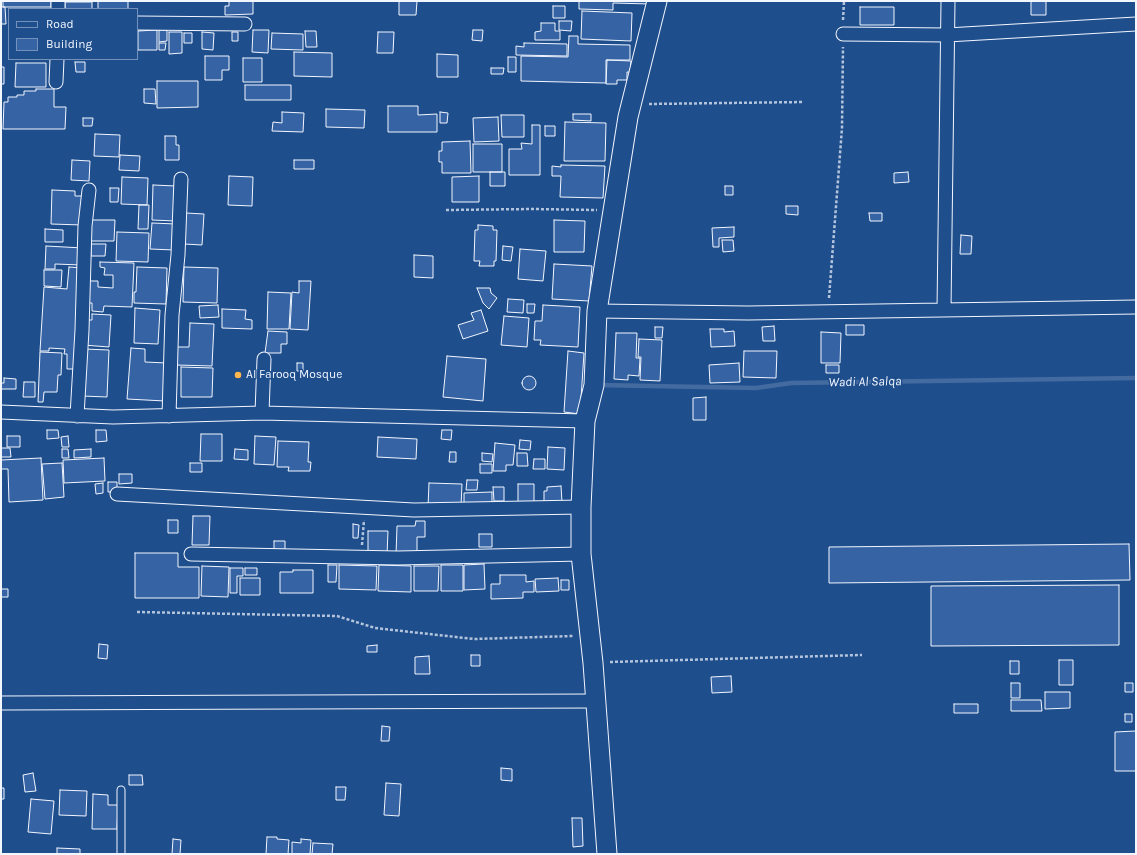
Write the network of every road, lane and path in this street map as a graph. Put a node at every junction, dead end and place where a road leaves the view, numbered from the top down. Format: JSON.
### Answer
{"nodes":[{"id":1,"x":657,"y":1,"type":"edge"},
{"id":2,"x":844,"y":1,"type":"edge"},
{"id":3,"x":948,"y":1,"type":"edge"},
{"id":4,"x":138,"y":23,"type":"edge"},
{"id":5,"x":245,"y":24,"type":"dead end"},
{"id":6,"x":1136,"y":24,"type":"edge"},
{"id":7,"x":843,"y":34,"type":"junction"},
{"id":8,"x":947,"y":35,"type":"junction"},
{"id":9,"x":57,"y":60,"type":"edge"},
{"id":10,"x":56,"y":82,"type":"dead end"},
{"id":11,"x":804,"y":102,"type":"dead end"},
{"id":12,"x":632,"y":104,"type":"junction"},
{"id":13,"x":181,"y":179,"type":"dead end"},
{"id":14,"x":89,"y":190,"type":"dead end"},
{"id":15,"x":446,"y":210,"type":"dead end"},
{"id":16,"x":614,"y":210,"type":"junction"},
{"id":17,"x":1136,"y":307,"type":"edge"},
{"id":18,"x":944,"y":310,"type":"junction"},
{"id":19,"x":597,"y":311,"type":"junction"},
{"id":20,"x":828,"y":311,"type":"junction"},
{"id":21,"x":264,"y":359,"type":"dead end"},
{"id":22,"x":1,"y":412,"type":"edge"},
{"id":23,"x":262,"y":413,"type":"junction"},
{"id":24,"x":77,"y":416,"type":"junction"},
{"id":25,"x":169,"y":416,"type":"junction"},
{"id":26,"x":585,"y":421,"type":"junction"},
{"id":27,"x":117,"y":494,"type":"dead end"},
{"id":28,"x":364,"y":507,"type":"junction"},
{"id":29,"x":581,"y":507,"type":"junction"},
{"id":30,"x":190,"y":554,"type":"dead end"},
{"id":31,"x":580,"y":554,"type":"junction"},
{"id":32,"x":362,"y":557,"type":"junction"},
{"id":33,"x":137,"y":612,"type":"dead end"},
{"id":34,"x":590,"y":636,"type":"junction"},
{"id":35,"x":862,"y":655,"type":"dead end"},
{"id":36,"x":593,"y":663,"type":"junction"},
{"id":37,"x":596,"y":701,"type":"junction"},
{"id":38,"x":1,"y":703,"type":"edge"},
{"id":39,"x":121,"y":790,"type":"dead end"},
{"id":40,"x":121,"y":854,"type":"edge"},
{"id":41,"x":607,"y":854,"type":"edge"}],
"edges":[{"from":1,"to":12,"type":"street"},
{"from":2,"to":7,"type":"path"},
{"from":3,"to":8,"type":"street"},
{"from":4,"to":5,"type":"street"},
{"from":6,"to":8,"type":"street"},
{"from":7,"to":8,"type":"street"},
{"from":7,"to":20,"type":"path"},
{"from":8,"to":18,"type":"street"},
{"from":9,"to":10,"type":"street"},
{"from":11,"to":12,"type":"path"},
{"from":12,"to":16,"type":"street"},
{"from":13,"to":25,"type":"street"},
{"from":14,"to":24,"type":"street"},
{"from":15,"to":16,"type":"path"},
{"from":16,"to":19,"type":"street"},
{"from":17,"to":18,"type":"street"},
{"from":18,"to":20,"type":"street"},
{"from":19,"to":20,"type":"street"},
{"from":19,"to":26,"type":"street"},
{"from":21,"to":23,"type":"street"},
{"from":22,"to":24,"type":"street"},
{"from":23,"to":25,"type":"street"},
{"from":23,"to":26,"type":"street"},
{"from":24,"to":25,"type":"street"},
{"from":26,"to":29,"type":"street"},
{"from":27,"to":28,"type":"street"},
{"from":28,"to":29,"type":"street"},
{"from":28,"to":32,"type":"path"},
{"from":29,"to":31,"type":"street"},
{"from":30,"to":32,"type":"street"},
{"from":31,"to":32,"type":"street"},
{"from":31,"to":34,"type":"street"},
{"from":33,"to":34,"type":"path"},
{"from":34,"to":36,"type":"street"},
{"from":35,"to":36,"type":"path"},
{"from":36,"to":37,"type":"street"},
{"from":37,"to":38,"type":"street"},
{"from":37,"to":41,"type":"street"},
{"from":39,"to":40,"type":"lane"}]}
